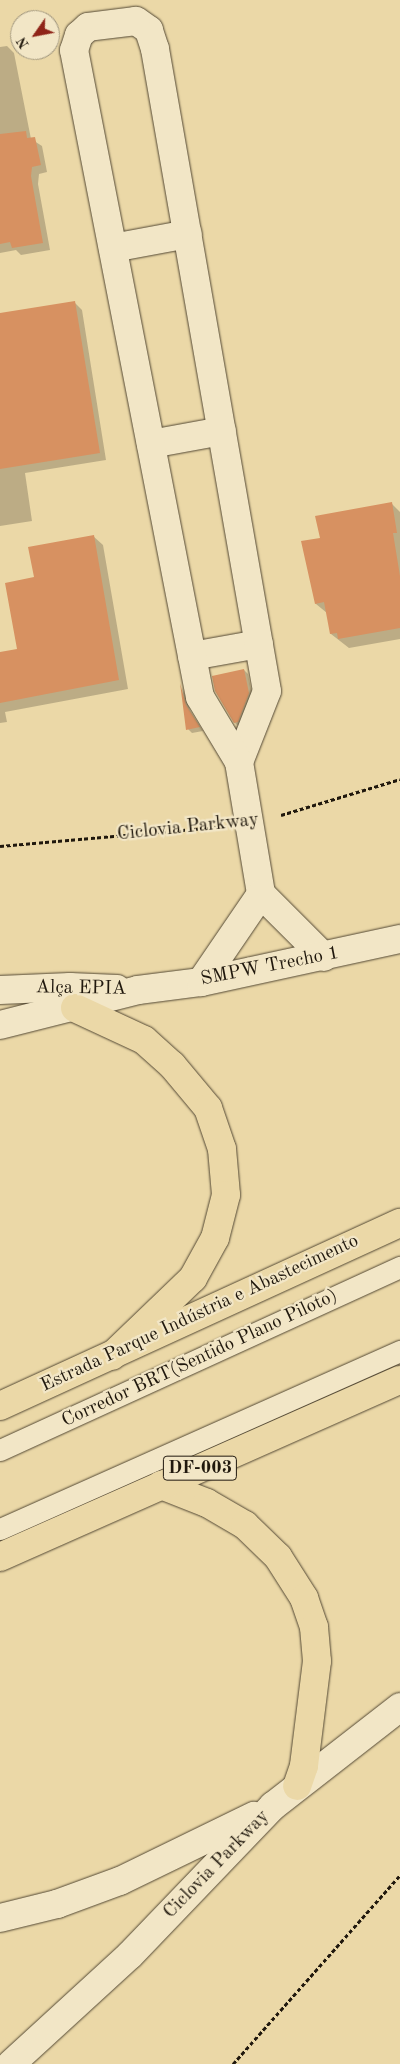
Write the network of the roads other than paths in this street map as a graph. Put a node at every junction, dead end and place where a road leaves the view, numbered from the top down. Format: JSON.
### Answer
{"nodes":[{"id":1,"x":188,"y":234,"type":"junction"},
{"id":2,"x":113,"y":248,"type":"junction"},
{"id":3,"x":222,"y":431,"type":"junction"},
{"id":4,"x":151,"y":444,"type":"junction"},
{"id":5,"x":260,"y":644,"type":"junction"},
{"id":6,"x":192,"y":656,"type":"junction"},
{"id":7,"x":239,"y":762,"type":"junction"},
{"id":8,"x":261,"y":894,"type":"junction"},
{"id":9,"x":400,"y":939,"type":"edge"},
{"id":10,"x":324,"y":957,"type":"junction"},
{"id":11,"x":201,"y":982,"type":"junction"},
{"id":12,"x":0,"y":990,"type":"edge"},
{"id":13,"x":138,"y":990,"type":"junction"},
{"id":14,"x":75,"y":1008,"type":"junction"},
{"id":15,"x":0,"y":1025,"type":"edge"},
{"id":16,"x":400,"y":1223,"type":"edge"},
{"id":17,"x":400,"y":1267,"type":"edge"},
{"id":18,"x":400,"y":1351,"type":"edge"},
{"id":19,"x":112,"y":1356,"type":"junction"},
{"id":20,"x":400,"y":1380,"type":"edge"},
{"id":21,"x":0,"y":1406,"type":"edge"},
{"id":22,"x":0,"y":1450,"type":"edge"},
{"id":23,"x":161,"y":1484,"type":"junction"},
{"id":24,"x":0,"y":1529,"type":"edge"},
{"id":25,"x":0,"y":1556,"type":"edge"},
{"id":26,"x":398,"y":1713,"type":"edge"},
{"id":27,"x":297,"y":1786,"type":"junction"},
{"id":28,"x":273,"y":1806,"type":"junction"},
{"id":29,"x":0,"y":1918,"type":"edge"},
{"id":30,"x":11,"y":2064,"type":"edge"}],
"edges":[{"from":1,"to":2,"type":"street"},
{"from":1,"to":2,"type":"street"},
{"from":1,"to":3,"type":"street"},
{"from":2,"to":4,"type":"street"},
{"from":3,"to":4,"type":"street"},
{"from":3,"to":5,"type":"street"},
{"from":4,"to":6,"type":"street"},
{"from":5,"to":6,"type":"street"},
{"from":5,"to":7,"type":"street"},
{"from":6,"to":7,"type":"street"},
{"from":7,"to":8,"type":"street"},
{"from":8,"to":10,"type":"street"},
{"from":8,"to":11,"type":"street"},
{"from":9,"to":10,"type":"street","name":"SMPW Trecho 1"},
{"from":10,"to":11,"type":"street","name":"SMPW Trecho 1"},
{"from":11,"to":13,"type":"street","name":"SMPW Trecho 1"},
{"from":12,"to":13,"type":"street","name":"Alça EPIA"},
{"from":13,"to":14,"type":"street","name":"Alça EPIA"},
{"from":14,"to":15,"type":"street","name":"Alça EPIA"},
{"from":14,"to":19,"type":"highway"},
{"from":16,"to":19,"type":"highway","name":"Estrada Parque Indústria e Abastecimento"},
{"from":17,"to":22,"type":"lane","name":"Corredor BRT(Sentido Plano Piloto)"},
{"from":18,"to":24,"type":"lane"},
{"from":19,"to":21,"type":"highway","name":"Estrada Parque Indústria e Abastecimento"},
{"from":20,"to":23,"type":"highway","number":"DF-003"},
{"from":23,"to":25,"type":"highway","number":"DF-003"},
{"from":23,"to":27,"type":"highway"},
{"from":26,"to":27,"type":"street"},
{"from":27,"to":28,"type":"street"},
{"from":28,"to":29,"type":"street","name":"Ciclovia Parkway"},
{"from":28,"to":30,"type":"street","name":"Ciclovia Parkway"}]}
